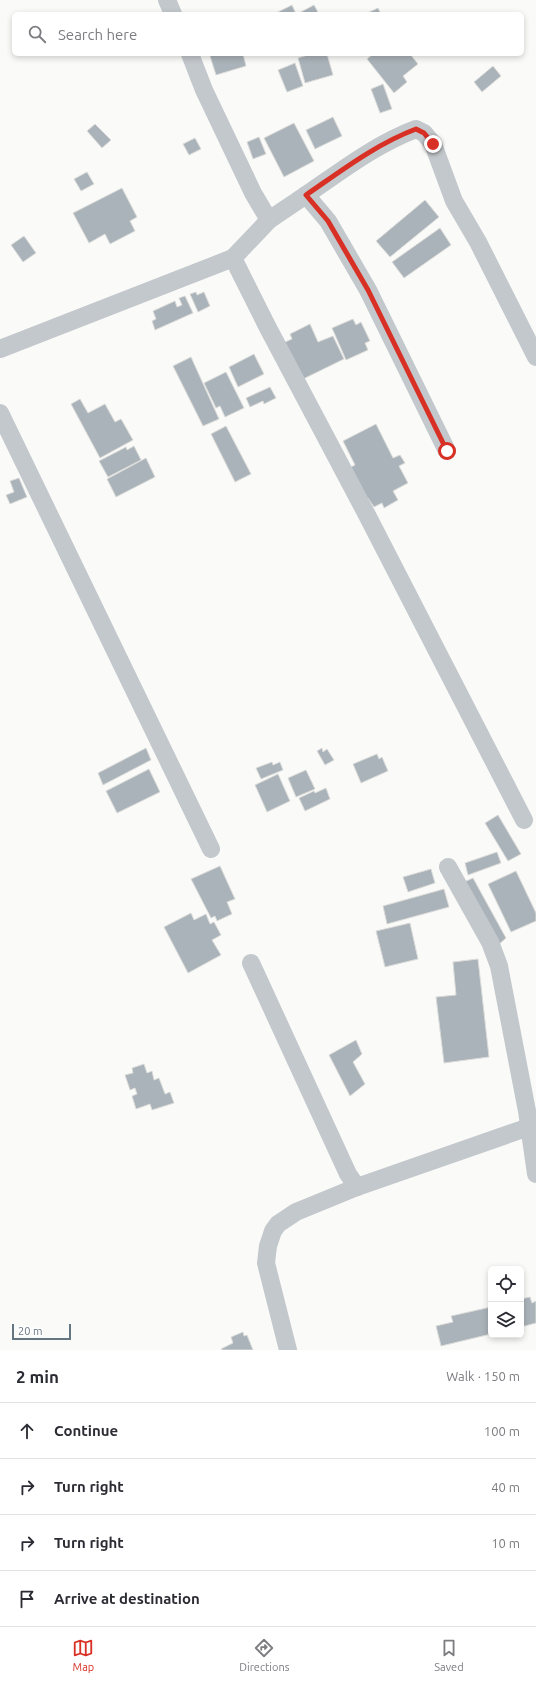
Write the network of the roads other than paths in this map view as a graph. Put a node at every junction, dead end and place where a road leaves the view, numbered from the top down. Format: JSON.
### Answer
{"nodes":[{"id":1,"x":167,"y":0,"type":"edge"},
{"id":2,"x":172,"y":12,"type":"edge"},
{"id":3,"x":191,"y":56,"type":"edge"},
{"id":4,"x":306,"y":195,"type":"junction"},
{"id":5,"x":269,"y":220,"type":"junction"},
{"id":6,"x":233,"y":258,"type":"junction"},
{"id":7,"x":0,"y":348,"type":"edge"},
{"id":8,"x":536,"y":357,"type":"edge"},
{"id":9,"x":0,"y":413,"type":"edge"},
{"id":10,"x":447,"y":451,"type":"dead end"},
{"id":11,"x":524,"y":820,"type":"dead end"},
{"id":12,"x":211,"y":849,"type":"dead end"},
{"id":13,"x":448,"y":867,"type":"dead end"},
{"id":14,"x":251,"y":963,"type":"dead end"},
{"id":15,"x":529,"y":1127,"type":"junction"},
{"id":16,"x":536,"y":1174,"type":"edge"},
{"id":17,"x":357,"y":1186,"type":"junction"},
{"id":18,"x":288,"y":1350,"type":"edge"}],
"edges":[{"from":1,"to":2,"type":"street"},
{"from":3,"to":5,"type":"street"},
{"from":4,"to":5,"type":"street"},
{"from":4,"to":8,"type":"street"},
{"from":4,"to":10,"type":"street"},
{"from":5,"to":6,"type":"street"},
{"from":6,"to":7,"type":"street"},
{"from":6,"to":11,"type":"street"},
{"from":9,"to":12,"type":"street"},
{"from":13,"to":15,"type":"street"},
{"from":14,"to":17,"type":"street"},
{"from":15,"to":16,"type":"street"},
{"from":15,"to":17,"type":"street"},
{"from":17,"to":18,"type":"street"}]}
